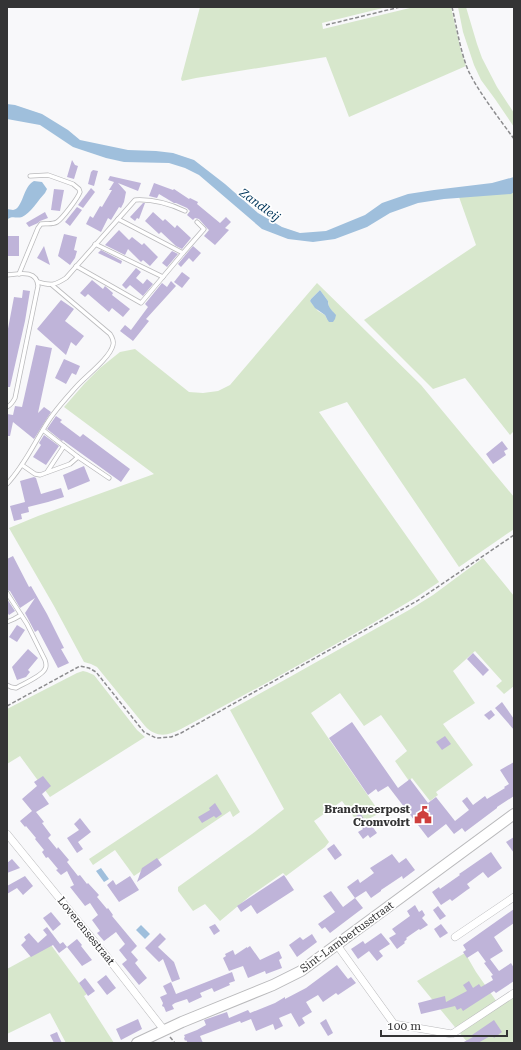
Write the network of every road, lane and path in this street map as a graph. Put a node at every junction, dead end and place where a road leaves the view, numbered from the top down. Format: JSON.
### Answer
{"nodes":[{"id":1,"x":400,"y":7,"type":"edge"},
{"id":2,"x":452,"y":7,"type":"edge"},
{"id":3,"x":326,"y":25,"type":"dead end"},
{"id":4,"x":514,"y":139,"type":"edge"},
{"id":5,"x":30,"y":176,"type":"dead end"},
{"id":6,"x":185,"y":211,"type":"dead end"},
{"id":7,"x":118,"y":219,"type":"junction"},
{"id":8,"x":197,"y":222,"type":"dead end"},
{"id":9,"x":96,"y":244,"type":"junction"},
{"id":10,"x":183,"y":253,"type":"junction"},
{"id":11,"x":76,"y":266,"type":"junction"},
{"id":12,"x":19,"y":274,"type":"junction"},
{"id":13,"x":7,"y":275,"type":"edge"},
{"id":14,"x":163,"y":277,"type":"junction"},
{"id":15,"x":38,"y":282,"type":"junction"},
{"id":16,"x":52,"y":285,"type":"junction"},
{"id":17,"x":7,"y":407,"type":"edge"},
{"id":18,"x":43,"y":430,"type":"junction"},
{"id":19,"x":64,"y":446,"type":"junction"},
{"id":20,"x":78,"y":456,"type":"junction"},
{"id":21,"x":22,"y":465,"type":"junction"},
{"id":22,"x":46,"y":473,"type":"junction"},
{"id":23,"x":109,"y":478,"type":"dead end"},
{"id":24,"x":7,"y":484,"type":"edge"},
{"id":25,"x":514,"y":535,"type":"edge"},
{"id":26,"x":7,"y":593,"type":"edge"},
{"id":27,"x":21,"y":615,"type":"junction"},
{"id":28,"x":7,"y":622,"type":"edge"},
{"id":29,"x":7,"y":685,"type":"edge"},
{"id":30,"x":7,"y":706,"type":"edge"},
{"id":31,"x":514,"y":814,"type":"edge"},
{"id":32,"x":7,"y":834,"type":"edge"},
{"id":33,"x":514,"y":897,"type":"edge"},
{"id":34,"x":455,"y":937,"type":"dead end"},
{"id":35,"x":337,"y":945,"type":"junction"},
{"id":36,"x":514,"y":993,"type":"edge"},
{"id":37,"x":164,"y":1030,"type":"junction"},
{"id":38,"x":137,"y":1043,"type":"edge"}],
"edges":[{"from":1,"to":3,"type":"path"},
{"from":2,"to":4,"type":"path"},
{"from":5,"to":12,"type":"lane"},
{"from":6,"to":7,"type":"lane"},
{"from":7,"to":9,"type":"lane"},
{"from":7,"to":10,"type":"lane"},
{"from":8,"to":10,"type":"lane"},
{"from":9,"to":11,"type":"lane"},
{"from":9,"to":14,"type":"lane"},
{"from":10,"to":14,"type":"lane"},
{"from":11,"to":14,"type":"lane"},
{"from":11,"to":16,"type":"lane"},
{"from":12,"to":13,"type":"lane"},
{"from":12,"to":15,"type":"lane"},
{"from":15,"to":16,"type":"lane"},
{"from":15,"to":17,"type":"lane"},
{"from":16,"to":18,"type":"lane"},
{"from":18,"to":19,"type":"lane"},
{"from":18,"to":21,"type":"lane"},
{"from":19,"to":20,"type":"lane"},
{"from":19,"to":22,"type":"lane"},
{"from":20,"to":22,"type":"lane"},
{"from":20,"to":23,"type":"lane"},
{"from":21,"to":22,"type":"lane"},
{"from":21,"to":24,"type":"lane"},
{"from":25,"to":30,"type":"path"},
{"from":26,"to":27,"type":"lane"},
{"from":27,"to":28,"type":"lane"},
{"from":27,"to":29,"type":"lane"},
{"from":31,"to":35,"type":"main road","name":"Sint-Lambertusstraat"},
{"from":32,"to":37,"type":"street","name":"Loverensestraat"},
{"from":33,"to":34,"type":"street"},
{"from":35,"to":36,"type":"street"},
{"from":35,"to":37,"type":"main road","name":"Sint-Lambertusstraat"},
{"from":37,"to":38,"type":"main road","name":"Sint-Lambertusstraat"}]}
